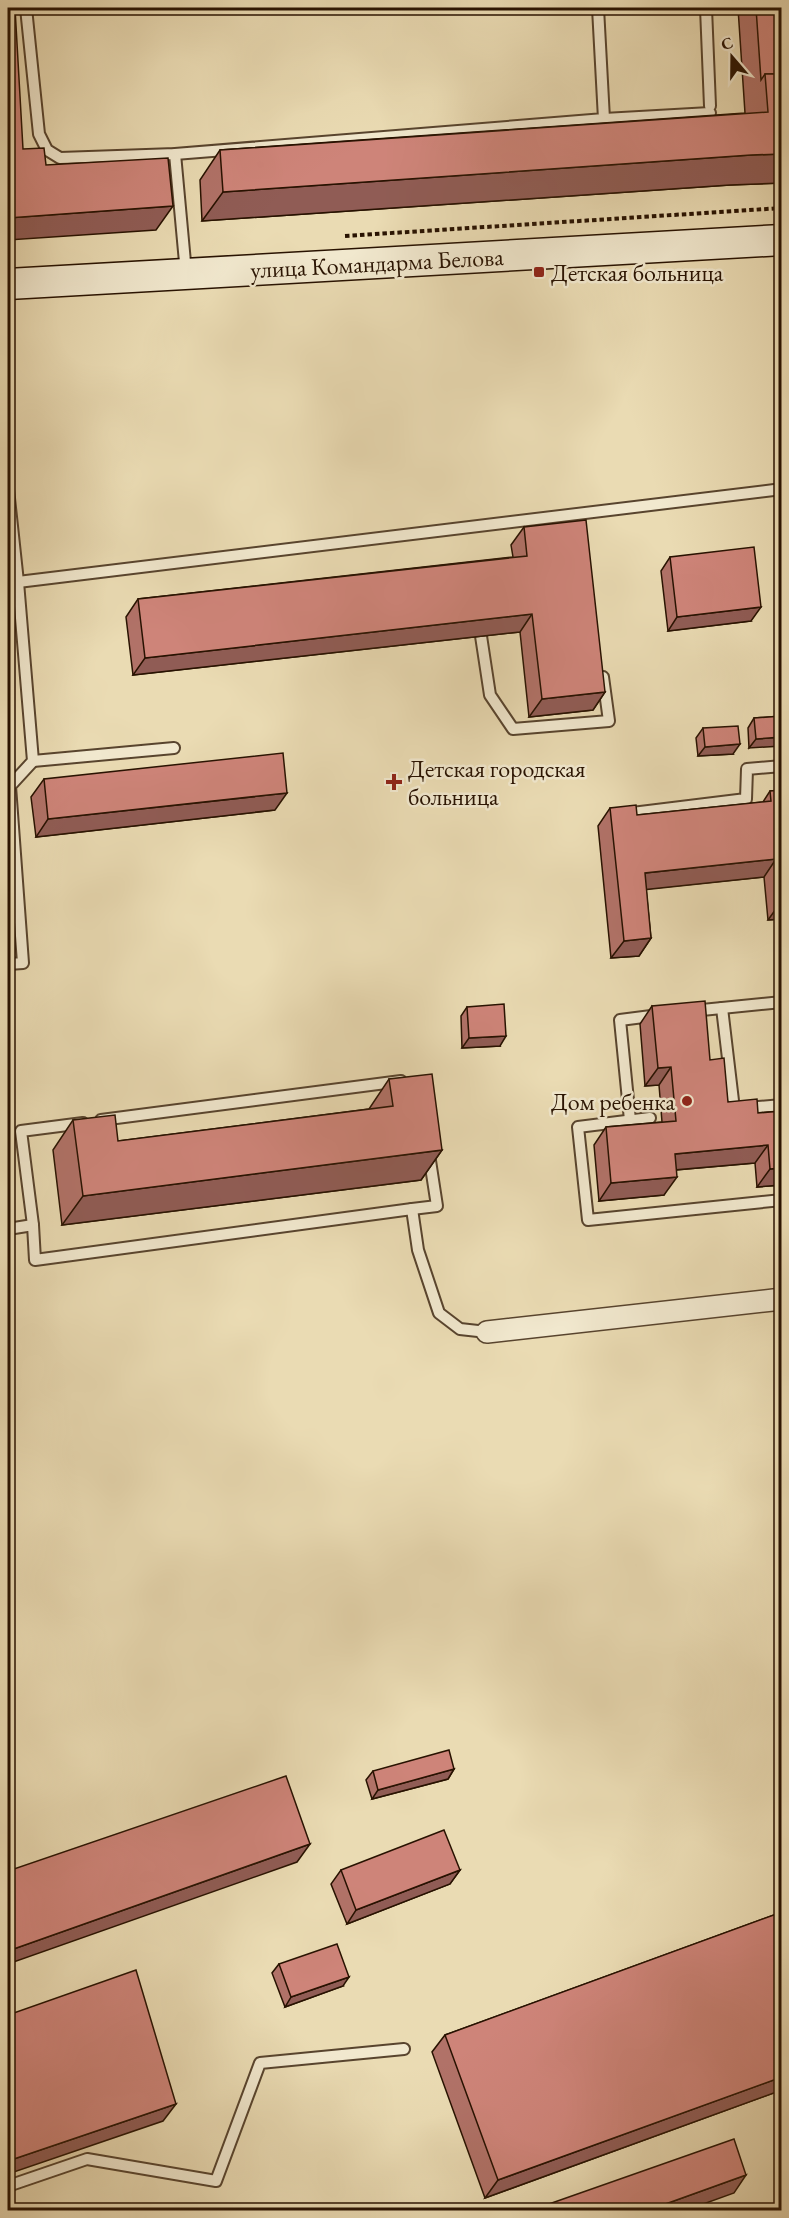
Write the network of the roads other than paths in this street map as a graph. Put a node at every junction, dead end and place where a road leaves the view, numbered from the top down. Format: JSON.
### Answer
{"nodes":[{"id":1,"x":26,"y":8,"type":"edge"},
{"id":2,"x":597,"y":8,"type":"edge"},
{"id":3,"x":706,"y":8,"type":"edge"},
{"id":4,"x":604,"y":119,"type":"junction"},
{"id":5,"x":175,"y":154,"type":"junction"},
{"id":6,"x":781,"y":240,"type":"edge"},
{"id":7,"x":782,"y":246,"type":"edge"},
{"id":8,"x":186,"y":274,"type":"junction"},
{"id":9,"x":8,"y":284,"type":"edge"},
{"id":10,"x":8,"y":489,"type":"edge"},
{"id":11,"x":782,"y":489,"type":"edge"},
{"id":12,"x":18,"y":582,"type":"junction"},
{"id":13,"x":481,"y":636,"type":"edge"},
{"id":14,"x":601,"y":663,"type":"edge"},
{"id":15,"x":174,"y":748,"type":"dead end"},
{"id":16,"x":33,"y":761,"type":"junction"},
{"id":17,"x":782,"y":766,"type":"edge"},
{"id":18,"x":624,"y":814,"type":"edge"},
{"id":19,"x":8,"y":964,"type":"edge"},
{"id":20,"x":782,"y":1002,"type":"edge"},
{"id":21,"x":722,"y":1008,"type":"junction"},
{"id":22,"x":407,"y":1080,"type":"edge"},
{"id":23,"x":782,"y":1105,"type":"edge"},
{"id":24,"x":650,"y":1118,"type":"dead end"},
{"id":25,"x":630,"y":1120,"type":"junction"},
{"id":26,"x":428,"y":1148,"type":"edge"},
{"id":27,"x":782,"y":1200,"type":"edge"},
{"id":28,"x":412,"y":1209,"type":"junction"},
{"id":29,"x":33,"y":1225,"type":"junction"},
{"id":30,"x":8,"y":1229,"type":"edge"},
{"id":31,"x":782,"y":1299,"type":"edge"},
{"id":32,"x":487,"y":1332,"type":"joint"},
{"id":33,"x":404,"y":2049,"type":"dead end"},
{"id":34,"x":8,"y":2186,"type":"edge"}],
"edges":[{"from":1,"to":5,"type":"lane"},
{"from":2,"to":4,"type":"lane"},
{"from":3,"to":4,"type":"lane"},
{"from":4,"to":5,"type":"lane"},
{"from":5,"to":8,"type":"lane"},
{"from":6,"to":7,"type":"lane"},
{"from":6,"to":8,"type":"main road","name":"улица Командарма Белова"},
{"from":8,"to":9,"type":"main road","name":"улица Командарма Белова"},
{"from":10,"to":12,"type":"lane"},
{"from":11,"to":12,"type":"lane"},
{"from":12,"to":16,"type":"lane"},
{"from":13,"to":14,"type":"lane"},
{"from":15,"to":16,"type":"lane"},
{"from":16,"to":19,"type":"lane"},
{"from":17,"to":18,"type":"lane"},
{"from":20,"to":21,"type":"lane"},
{"from":21,"to":23,"type":"lane"},
{"from":21,"to":25,"type":"lane"},
{"from":22,"to":29,"type":"lane"},
{"from":24,"to":25,"type":"lane"},
{"from":25,"to":27,"type":"lane"},
{"from":26,"to":28,"type":"lane"},
{"from":28,"to":29,"type":"lane"},
{"from":28,"to":32,"type":"lane"},
{"from":29,"to":30,"type":"lane"},
{"from":31,"to":32,"type":"street"},
{"from":33,"to":34,"type":"lane"}]}
